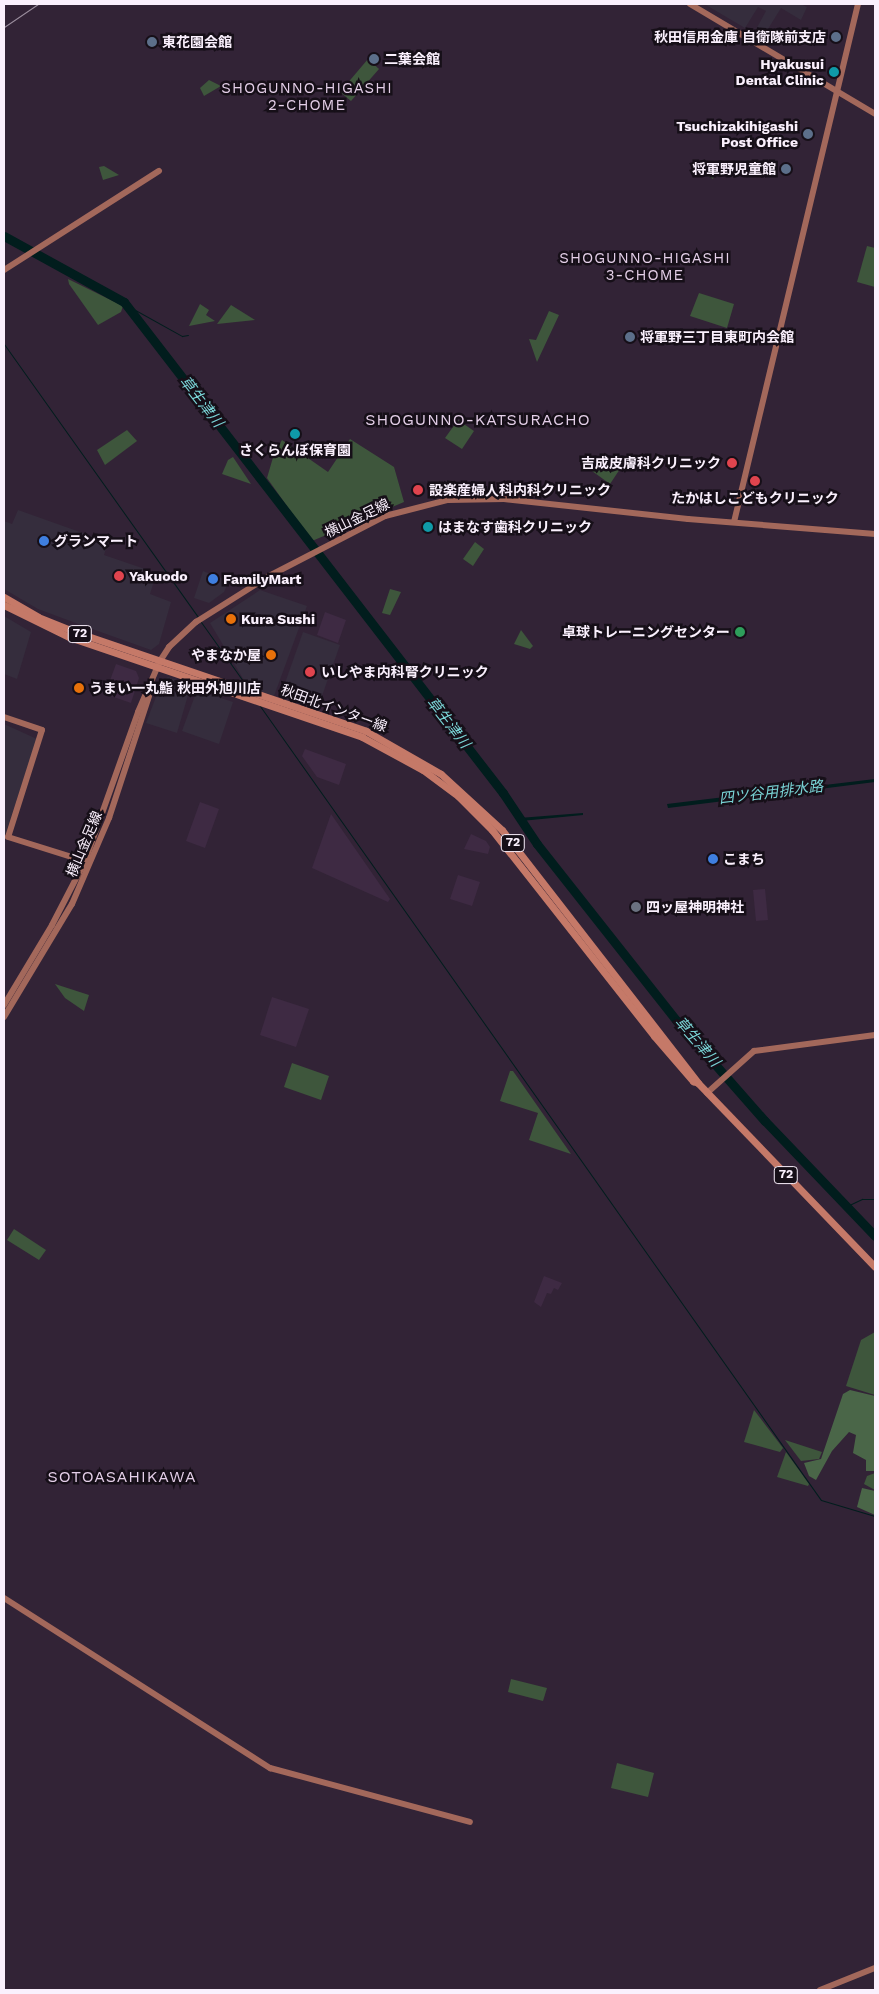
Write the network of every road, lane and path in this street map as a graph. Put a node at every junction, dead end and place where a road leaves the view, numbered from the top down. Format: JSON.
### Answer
{"nodes":[{"id":1,"x":690,"y":4,"type":"edge"},
{"id":2,"x":858,"y":4,"type":"edge"},
{"id":3,"x":839,"y":93,"type":"junction"},
{"id":4,"x":875,"y":114,"type":"edge"},
{"id":5,"x":160,"y":171,"type":"dead end"},
{"id":6,"x":4,"y":270,"type":"edge"},
{"id":7,"x":734,"y":522,"type":"junction"},
{"id":8,"x":875,"y":534,"type":"edge"},
{"id":9,"x":4,"y":597,"type":"edge"},
{"id":10,"x":4,"y":605,"type":"edge"},
{"id":11,"x":159,"y":664,"type":"junction"},
{"id":12,"x":256,"y":698,"type":"junction"},
{"id":13,"x":4,"y":717,"type":"edge"},
{"id":14,"x":88,"y":862,"type":"junction"},
{"id":15,"x":4,"y":1005,"type":"edge"},
{"id":16,"x":4,"y":1017,"type":"edge"},
{"id":17,"x":875,"y":1035,"type":"edge"},
{"id":18,"x":707,"y":1093,"type":"junction"},
{"id":19,"x":875,"y":1267,"type":"edge"},
{"id":20,"x":4,"y":1598,"type":"edge"},
{"id":21,"x":470,"y":1822,"type":"dead end"},
{"id":22,"x":875,"y":1968,"type":"edge"},
{"id":23,"x":820,"y":1990,"type":"edge"}],
"edges":[{"from":1,"to":3,"type":"street"},
{"from":2,"to":3,"type":"street"},
{"from":3,"to":4,"type":"street"},
{"from":3,"to":7,"type":"street"},
{"from":5,"to":6,"type":"street"},
{"from":7,"to":8,"type":"street","name":"横山金足線"},
{"from":7,"to":11,"type":"street","name":"横山金足線"},
{"from":9,"to":11,"type":"main road","name":"秋田北インター線","number":"72"},
{"from":10,"to":11,"type":"main road","name":"秋田北インター線","number":"72"},
{"from":11,"to":12,"type":"main road","name":"秋田北インター線","number":"72"},
{"from":11,"to":12,"type":"main road","name":"秋田北インター線","number":"72"},
{"from":11,"to":14,"type":"street","name":"横山金足線"},
{"from":12,"to":18,"type":"main road","name":"秋田北インター線","number":"72"},
{"from":13,"to":14,"type":"street"},
{"from":14,"to":15,"type":"street","name":"横山金足線"},
{"from":14,"to":16,"type":"street","name":"横山金足線"},
{"from":17,"to":18,"type":"street"},
{"from":18,"to":19,"type":"main road","name":"秋田北インター線","number":"72"},
{"from":20,"to":21,"type":"street"},
{"from":22,"to":23,"type":"street"}]}
